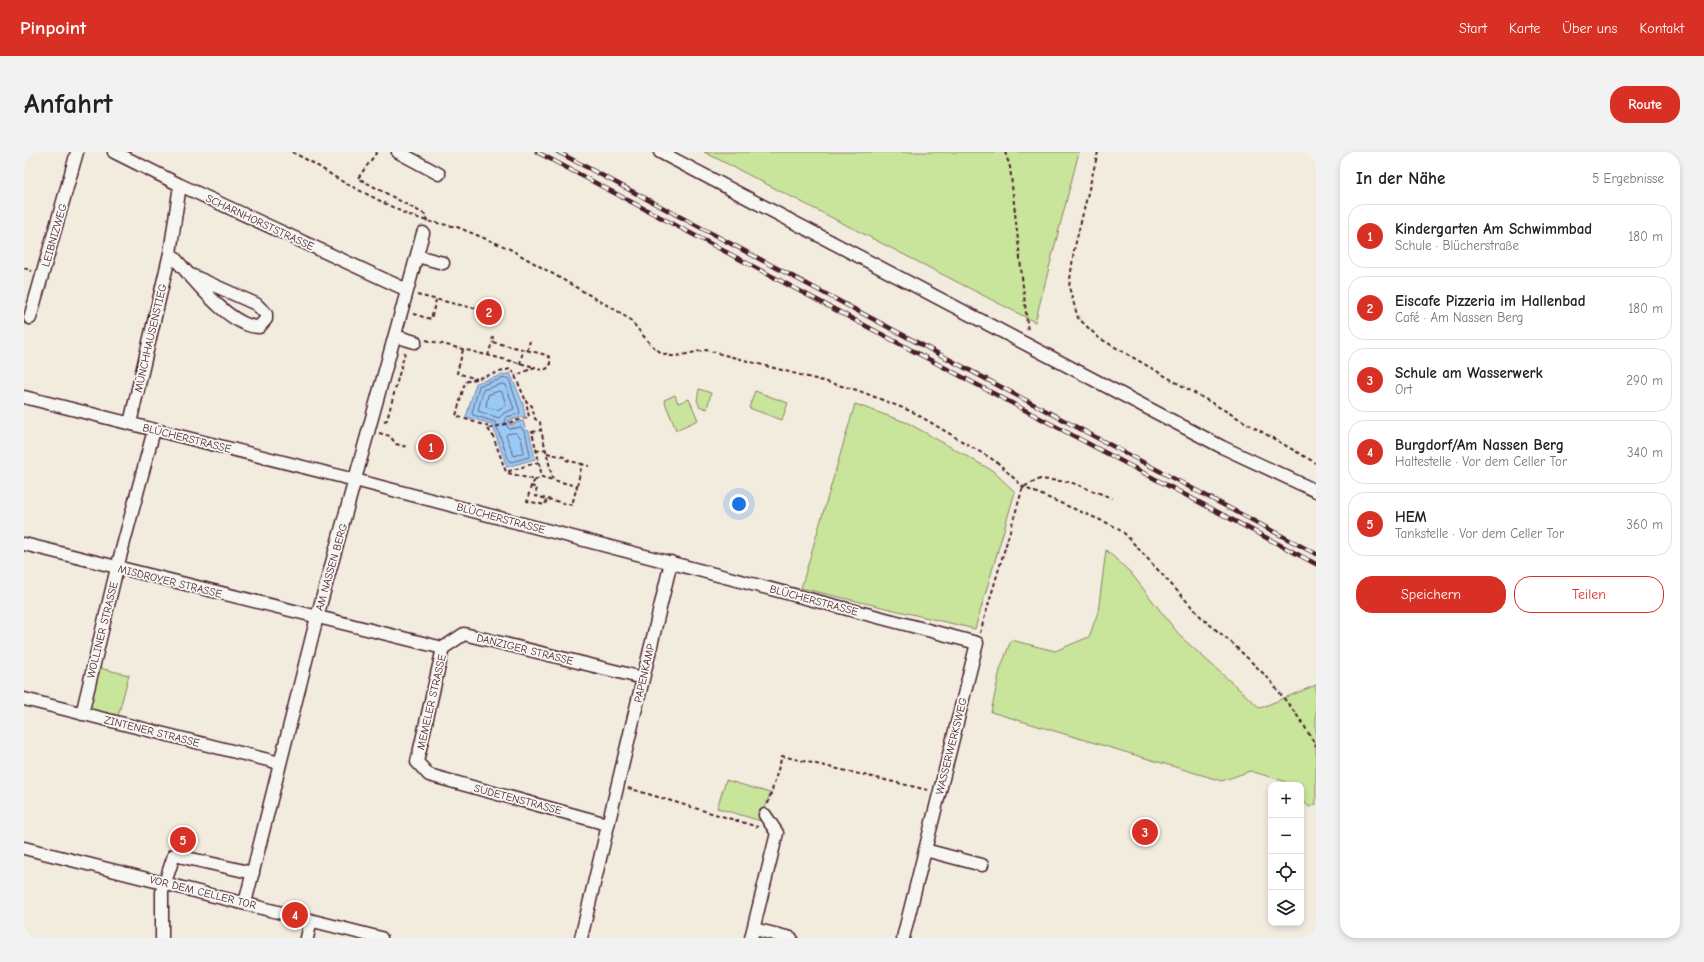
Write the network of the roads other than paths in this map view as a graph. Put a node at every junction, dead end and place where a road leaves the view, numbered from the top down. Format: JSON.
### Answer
{"nodes":[{"id":1,"x":77,"y":152,"type":"edge"},
{"id":2,"x":114,"y":152,"type":"edge"},
{"id":3,"x":398,"y":152,"type":"edge"},
{"id":4,"x":660,"y":152,"type":"edge"},
{"id":5,"x":439,"y":174,"type":"dead end"},
{"id":6,"x":180,"y":185,"type":"junction"},
{"id":7,"x":423,"y":233,"type":"dead end"},
{"id":8,"x":170,"y":253,"type":"junction"},
{"id":9,"x":417,"y":256,"type":"junction"},
{"id":10,"x":443,"y":263,"type":"dead end"},
{"id":11,"x":191,"y":275,"type":"junction"},
{"id":12,"x":407,"y":290,"type":"junction"},
{"id":13,"x":30,"y":318,"type":"dead end"},
{"id":14,"x":395,"y":336,"type":"junction"},
{"id":15,"x":416,"y":340,"type":"road end"},
{"id":16,"x":24,"y":397,"type":"edge"},
{"id":17,"x":130,"y":423,"type":"junction"},
{"id":18,"x":154,"y":430,"type":"junction"},
{"id":19,"x":356,"y":480,"type":"junction"},
{"id":20,"x":1316,"y":491,"type":"edge"},
{"id":21,"x":24,"y":544,"type":"edge"},
{"id":22,"x":671,"y":562,"type":"junction"},
{"id":23,"x":117,"y":568,"type":"junction"},
{"id":24,"x":317,"y":617,"type":"junction"},
{"id":25,"x":977,"y":643,"type":"joint"},
{"id":26,"x":443,"y":648,"type":"junction"},
{"id":27,"x":643,"y":678,"type":"junction"},
{"id":28,"x":24,"y":699,"type":"edge"},
{"id":29,"x":82,"y":714,"type":"junction"},
{"id":30,"x":280,"y":763,"type":"junction"},
{"id":31,"x":429,"y":775,"type":"joint"},
{"id":32,"x":765,"y":815,"type":"road end"},
{"id":33,"x":607,"y":824,"type":"junction"},
{"id":34,"x":24,"y":848,"type":"edge"},
{"id":35,"x":925,"y":850,"type":"junction"},
{"id":36,"x":982,"y":865,"type":"dead end"},
{"id":37,"x":253,"y":873,"type":"junction"},
{"id":38,"x":165,"y":883,"type":"junction"},
{"id":39,"x":245,"y":903,"type":"junction"},
{"id":40,"x":311,"y":920,"type":"junction"},
{"id":41,"x":752,"y":934,"type":"edge"},
{"id":42,"x":162,"y":938,"type":"edge"},
{"id":43,"x":307,"y":938,"type":"edge"},
{"id":44,"x":381,"y":938,"type":"edge"},
{"id":45,"x":580,"y":938,"type":"edge"},
{"id":46,"x":791,"y":938,"type":"edge"},
{"id":47,"x":903,"y":938,"type":"edge"}],
"edges":[{"from":1,"to":13,"type":"street","name":"LEIBNIZWEG"},
{"from":2,"to":6,"type":"street","name":"SCHARNHORSTSTRASSE"},
{"from":3,"to":5,"type":"street"},
{"from":4,"to":20,"type":"street"},
{"from":6,"to":8,"type":"street","name":"MÜNCHHAUSENSTIEG"},
{"from":6,"to":12,"type":"street","name":"SCHARNHORSTSTRASSE"},
{"from":7,"to":9,"type":"street","name":"AM NASSEN BERG"},
{"from":8,"to":11,"type":"street"},
{"from":8,"to":17,"type":"street","name":"MÜNCHHAUSENSTIEG"},
{"from":9,"to":10,"type":"street"},
{"from":9,"to":12,"type":"street","name":"AM NASSEN BERG"},
{"from":11,"to":11,"type":"street"},
{"from":12,"to":14,"type":"street","name":"AM NASSEN BERG"},
{"from":14,"to":15,"type":"street"},
{"from":14,"to":19,"type":"street","name":"AM NASSEN BERG"},
{"from":16,"to":17,"type":"street","name":"BLÜCHERSTRASSE"},
{"from":17,"to":18,"type":"street","name":"BLÜCHERSTRASSE"},
{"from":18,"to":19,"type":"street","name":"BLÜCHERSTRASSE"},
{"from":18,"to":23,"type":"street","name":"WOLLINER STRASSE"},
{"from":19,"to":22,"type":"street","name":"BLÜCHERSTRASSE"},
{"from":19,"to":24,"type":"street","name":"AM NASSEN BERG"},
{"from":21,"to":23,"type":"street","name":"MISDROYER STRASSE"},
{"from":22,"to":25,"type":"street","name":"BLÜCHERSTRASSE"},
{"from":22,"to":27,"type":"street","name":"PAPENKAMP"},
{"from":23,"to":24,"type":"street","name":"MISDROYER STRASSE"},
{"from":23,"to":29,"type":"street","name":"WOLLINER STRASSE"},
{"from":24,"to":26,"type":"street"},
{"from":24,"to":30,"type":"street","name":"AM NASSEN BERG"},
{"from":25,"to":35,"type":"street","name":"WASSERWERKSWEG"},
{"from":26,"to":27,"type":"street","name":"DANZIGER STRASSE"},
{"from":26,"to":31,"type":"street","name":"MEMELER STRASSE"},
{"from":27,"to":33,"type":"street","name":"PAPENKAMP"},
{"from":28,"to":29,"type":"street","name":"ZINTENER STRASSE"},
{"from":29,"to":30,"type":"street","name":"ZINTENER STRASSE"},
{"from":30,"to":37,"type":"street","name":"AM NASSEN BERG"},
{"from":31,"to":33,"type":"street","name":"SUDETENSTRASSE"},
{"from":32,"to":41,"type":"street"},
{"from":33,"to":45,"type":"street","name":"PAPENKAMP"},
{"from":34,"to":38,"type":"street","name":"VOR DEM CELLER TOR"},
{"from":35,"to":36,"type":"street"},
{"from":35,"to":47,"type":"street","name":"WASSERWERKSWEG"},
{"from":37,"to":38,"type":"street"},
{"from":37,"to":39,"type":"street","name":"AM NASSEN BERG"},
{"from":38,"to":39,"type":"street","name":"VOR DEM CELLER TOR"},
{"from":38,"to":42,"type":"street"},
{"from":39,"to":40,"type":"street","name":"VOR DEM CELLER TOR"},
{"from":40,"to":43,"type":"street"},
{"from":40,"to":44,"type":"street","name":"VOR DEM CELLER TOR"},
{"from":41,"to":46,"type":"street"}]}
